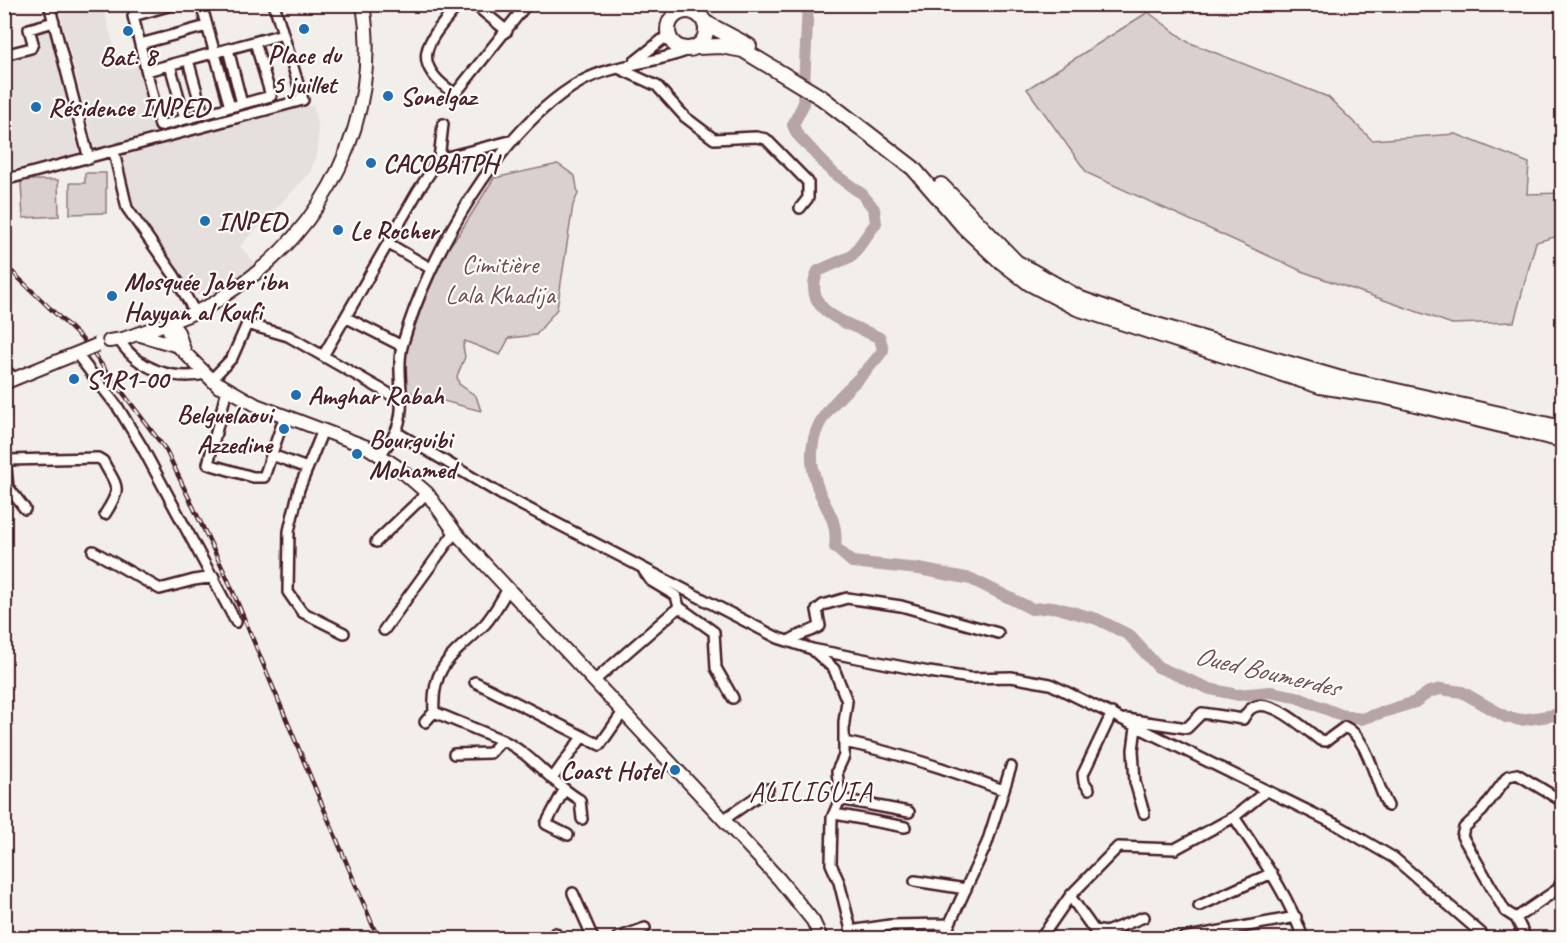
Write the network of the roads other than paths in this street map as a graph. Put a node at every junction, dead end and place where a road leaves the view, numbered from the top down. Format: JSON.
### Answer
{"nodes":[{"id":1,"x":49,"y":4,"type":"edge"},
{"id":2,"x":175,"y":4,"type":"edge"},
{"id":3,"x":201,"y":4,"type":"edge"},
{"id":4,"x":274,"y":4,"type":"edge"},
{"id":5,"x":363,"y":4,"type":"edge"},
{"id":6,"x":459,"y":4,"type":"edge"},
{"id":7,"x":474,"y":4,"type":"edge"},
{"id":8,"x":527,"y":4,"type":"edge"},
{"id":9,"x":670,"y":4,"type":"edge"},
{"id":10,"x":691,"y":8,"type":"edge"},
{"id":11,"x":671,"y":20,"type":"junction"},
{"id":12,"x":54,"y":22,"type":"junction"},
{"id":13,"x":704,"y":22,"type":"junction"},
{"id":14,"x":207,"y":26,"type":"junction"},
{"id":15,"x":507,"y":31,"type":"junction"},
{"id":16,"x":283,"y":34,"type":"junction"},
{"id":17,"x":668,"y":35,"type":"junction"},
{"id":18,"x":255,"y":42,"type":"junction"},
{"id":19,"x":140,"y":44,"type":"junction"},
{"id":20,"x":694,"y":48,"type":"junction"},
{"id":21,"x":228,"y":49,"type":"junction"},
{"id":22,"x":214,"y":53,"type":"junction"},
{"id":23,"x":4,"y":55,"type":"edge"},
{"id":24,"x":188,"y":60,"type":"junction"},
{"id":25,"x":170,"y":65,"type":"junction"},
{"id":26,"x":629,"y":65,"type":"junction"},
{"id":27,"x":618,"y":68,"type":"junction"},
{"id":28,"x":147,"y":71,"type":"junction"},
{"id":29,"x":797,"y":78,"type":"junction"},
{"id":30,"x":814,"y":88,"type":"junction"},
{"id":31,"x":242,"y":104,"type":"junction"},
{"id":32,"x":230,"y":107,"type":"junction"},
{"id":33,"x":203,"y":114,"type":"junction"},
{"id":34,"x":185,"y":119,"type":"junction"},
{"id":35,"x":443,"y":123,"type":"dead end"},
{"id":36,"x":514,"y":140,"type":"junction"},
{"id":37,"x":114,"y":152,"type":"junction"},
{"id":38,"x":89,"y":159,"type":"junction"},
{"id":39,"x":440,"y":159,"type":"junction"},
{"id":40,"x":4,"y":180,"type":"edge"},
{"id":41,"x":800,"y":208,"type":"dead end"},
{"id":42,"x":389,"y":244,"type":"junction"},
{"id":43,"x":430,"y":268,"type":"junction"},
{"id":44,"x":190,"y":311,"type":"junction"},
{"id":45,"x":347,"y":318,"type":"junction"},
{"id":46,"x":167,"y":320,"type":"junction"},
{"id":47,"x":178,"y":332,"type":"junction"},
{"id":48,"x":136,"y":334,"type":"junction"},
{"id":49,"x":97,"y":346,"type":"junction"},
{"id":50,"x":402,"y":346,"type":"junction"},
{"id":51,"x":181,"y":349,"type":"junction"},
{"id":52,"x":323,"y":356,"type":"junction"},
{"id":53,"x":4,"y":369,"type":"edge"},
{"id":54,"x":211,"y":378,"type":"junction"},
{"id":55,"x":10,"y":381,"type":"edge"},
{"id":56,"x":226,"y":393,"type":"junction"},
{"id":57,"x":400,"y":400,"type":"junction"},
{"id":58,"x":283,"y":421,"type":"junction"},
{"id":59,"x":1563,"y":428,"type":"edge"},
{"id":60,"x":396,"y":432,"type":"junction"},
{"id":61,"x":321,"y":435,"type":"junction"},
{"id":62,"x":1563,"y":440,"type":"edge"},
{"id":63,"x":375,"y":453,"type":"junction"},
{"id":64,"x":272,"y":455,"type":"junction"},
{"id":65,"x":6,"y":456,"type":"edge"},
{"id":66,"x":307,"y":468,"type":"junction"},
{"id":67,"x":427,"y":493,"type":"junction"},
{"id":68,"x":25,"y":509,"type":"dead end"},
{"id":69,"x":105,"y":514,"type":"dead end"},
{"id":70,"x":455,"y":532,"type":"junction"},
{"id":71,"x":376,"y":542,"type":"dead end"},
{"id":72,"x":93,"y":551,"type":"dead end"},
{"id":73,"x":642,"y":568,"type":"junction"},
{"id":74,"x":214,"y":578,"type":"junction"},
{"id":75,"x":508,"y":589,"type":"junction"},
{"id":76,"x":679,"y":608,"type":"junction"},
{"id":77,"x":236,"y":622,"type":"dead end"},
{"id":78,"x":384,"y":630,"type":"dead end"},
{"id":79,"x":344,"y":633,"type":"dead end"},
{"id":80,"x":999,"y":633,"type":"dead end"},
{"id":81,"x":789,"y":641,"type":"junction"},
{"id":82,"x":812,"y":649,"type":"junction"},
{"id":83,"x":594,"y":681,"type":"junction"},
{"id":84,"x":475,"y":682,"type":"dead end"},
{"id":85,"x":733,"y":698,"type":"dead end"},
{"id":86,"x":434,"y":712,"type":"junction"},
{"id":87,"x":623,"y":712,"type":"junction"},
{"id":88,"x":1112,"y":713,"type":"junction"},
{"id":89,"x":1123,"y":719,"type":"junction"},
{"id":90,"x":424,"y":722,"type":"dead end"},
{"id":91,"x":1136,"y":727,"type":"junction"},
{"id":92,"x":582,"y":737,"type":"junction"},
{"id":93,"x":502,"y":740,"type":"junction"},
{"id":94,"x":844,"y":742,"type":"junction"},
{"id":95,"x":454,"y":754,"type":"dead end"},
{"id":96,"x":1011,"y":767,"type":"dead end"},
{"id":97,"x":552,"y":779,"type":"junction"},
{"id":98,"x":768,"y":789,"type":"dead end"},
{"id":99,"x":1089,"y":789,"type":"dead end"},
{"id":100,"x":564,"y":790,"type":"junction"},
{"id":101,"x":1003,"y":790,"type":"junction"},
{"id":102,"x":1265,"y":792,"type":"junction"},
{"id":103,"x":840,"y":798,"type":"junction"},
{"id":104,"x":1563,"y":801,"type":"edge"},
{"id":105,"x":1388,"y":806,"type":"dead end"},
{"id":106,"x":909,"y":812,"type":"dead end"},
{"id":107,"x":1144,"y":813,"type":"dead end"},
{"id":108,"x":835,"y":814,"type":"junction"},
{"id":109,"x":1234,"y":817,"type":"junction"},
{"id":110,"x":582,"y":819,"type":"dead end"},
{"id":111,"x":723,"y":820,"type":"junction"},
{"id":112,"x":905,"y":827,"type":"dead end"},
{"id":113,"x":568,"y":835,"type":"dead end"},
{"id":114,"x":1272,"y":873,"type":"junction"},
{"id":115,"x":915,"y":881,"type":"dead end"},
{"id":116,"x":1561,"y":888,"type":"edge"},
{"id":117,"x":966,"y":889,"type":"junction"},
{"id":118,"x":573,"y":893,"type":"dead end"},
{"id":119,"x":1070,"y":896,"type":"junction"},
{"id":120,"x":1199,"y":906,"type":"dead end"},
{"id":121,"x":1144,"y":916,"type":"dead end"},
{"id":122,"x":1296,"y":917,"type":"junction"},
{"id":123,"x":1516,"y":918,"type":"junction"},
{"id":124,"x":948,"y":924,"type":"junction"},
{"id":125,"x":645,"y":928,"type":"dead end"},
{"id":126,"x":852,"y":934,"type":"edge"},
{"id":127,"x":1108,"y":935,"type":"edge"},
{"id":128,"x":593,"y":939,"type":"edge"},
{"id":129,"x":617,"y":939,"type":"edge"},
{"id":130,"x":821,"y":939,"type":"edge"},
{"id":131,"x":943,"y":939,"type":"edge"},
{"id":132,"x":1041,"y":939,"type":"edge"},
{"id":133,"x":1184,"y":939,"type":"edge"},
{"id":134,"x":1304,"y":939,"type":"edge"},
{"id":135,"x":1485,"y":939,"type":"edge"},
{"id":136,"x":1526,"y":939,"type":"edge"}],
"edges":[{"from":1,"to":12,"type":"street"},
{"from":2,"to":19,"type":"street"},
{"from":3,"to":14,"type":"street"},
{"from":4,"to":16,"type":"street"},
{"from":5,"to":44,"type":"main road"},
{"from":6,"to":15,"type":"street"},
{"from":7,"to":15,"type":"street"},
{"from":8,"to":15,"type":"street"},
{"from":9,"to":11,"type":"highway"},
{"from":10,"to":11,"type":"highway"},
{"from":10,"to":13,"type":"highway"},
{"from":11,"to":17,"type":"highway"},
{"from":12,"to":23,"type":"street"},
{"from":12,"to":38,"type":"street"},
{"from":13,"to":20,"type":"highway"},
{"from":13,"to":29,"type":"highway"},
{"from":14,"to":19,"type":"street"},
{"from":14,"to":22,"type":"street"},
{"from":16,"to":18,"type":"street"},
{"from":16,"to":37,"type":"street"},
{"from":17,"to":20,"type":"highway"},
{"from":17,"to":26,"type":"street"},
{"from":18,"to":21,"type":"street"},
{"from":18,"to":31,"type":"street"},
{"from":19,"to":28,"type":"street"},
{"from":20,"to":26,"type":"street"},
{"from":20,"to":29,"type":"highway"},
{"from":21,"to":22,"type":"street"},
{"from":21,"to":31,"type":"street"},
{"from":22,"to":24,"type":"street"},
{"from":22,"to":32,"type":"street"},
{"from":24,"to":25,"type":"street"},
{"from":24,"to":33,"type":"street"},
{"from":25,"to":28,"type":"street"},
{"from":25,"to":34,"type":"street"},
{"from":26,"to":27,"type":"street"},
{"from":27,"to":36,"type":"street"},
{"from":27,"to":41,"type":"street"},
{"from":28,"to":34,"type":"street"},
{"from":29,"to":30,"type":"highway"},
{"from":30,"to":59,"type":"highway"},
{"from":30,"to":62,"type":"highway"},
{"from":31,"to":32,"type":"street"},
{"from":32,"to":33,"type":"street"},
{"from":33,"to":34,"type":"street"},
{"from":35,"to":39,"type":"street"},
{"from":36,"to":39,"type":"street"},
{"from":36,"to":43,"type":"street"},
{"from":37,"to":38,"type":"street"},
{"from":37,"to":44,"type":"street"},
{"from":38,"to":40,"type":"street"},
{"from":39,"to":42,"type":"street"},
{"from":42,"to":43,"type":"street"},
{"from":42,"to":45,"type":"street"},
{"from":43,"to":50,"type":"street"},
{"from":44,"to":46,"type":"main road"},
{"from":44,"to":47,"type":"main road"},
{"from":45,"to":50,"type":"street"},
{"from":45,"to":52,"type":"street"},
{"from":46,"to":47,"type":"main road"},
{"from":46,"to":48,"type":"main road"},
{"from":46,"to":49,"type":"main road"},
{"from":46,"to":51,"type":"main road"},
{"from":47,"to":51,"type":"main road"},
{"from":48,"to":49,"type":"main road"},
{"from":48,"to":51,"type":"main road"},
{"from":49,"to":54,"type":"street"},
{"from":49,"to":55,"type":"main road"},
{"from":49,"to":74,"type":"street"},
{"from":50,"to":57,"type":"street"},
{"from":51,"to":54,"type":"main road"},
{"from":52,"to":54,"type":"street"},
{"from":52,"to":57,"type":"street"},
{"from":53,"to":55,"type":"street"},
{"from":54,"to":56,"type":"main road"},
{"from":54,"to":63,"type":"main road"},
{"from":56,"to":58,"type":"main road"},
{"from":56,"to":64,"type":"street"},
{"from":57,"to":60,"type":"street"},
{"from":58,"to":61,"type":"main road"},
{"from":58,"to":64,"type":"street"},
{"from":60,"to":63,"type":"street"},
{"from":60,"to":73,"type":"street"},
{"from":61,"to":63,"type":"main road"},
{"from":61,"to":66,"type":"street"},
{"from":63,"to":67,"type":"main road"},
{"from":64,"to":66,"type":"street"},
{"from":65,"to":68,"type":"street"},
{"from":65,"to":69,"type":"street"},
{"from":66,"to":79,"type":"street"},
{"from":67,"to":70,"type":"main road"},
{"from":67,"to":71,"type":"street"},
{"from":70,"to":75,"type":"main road"},
{"from":70,"to":78,"type":"street"},
{"from":72,"to":74,"type":"street"},
{"from":73,"to":76,"type":"street"},
{"from":73,"to":81,"type":"street"},
{"from":74,"to":77,"type":"street"},
{"from":75,"to":83,"type":"main road"},
{"from":75,"to":86,"type":"street"},
{"from":76,"to":83,"type":"street"},
{"from":76,"to":85,"type":"street"},
{"from":80,"to":81,"type":"street"},
{"from":81,"to":82,"type":"street"},
{"from":82,"to":88,"type":"street"},
{"from":82,"to":94,"type":"street"},
{"from":83,"to":87,"type":"main road"},
{"from":84,"to":92,"type":"street"},
{"from":86,"to":90,"type":"street"},
{"from":86,"to":93,"type":"street"},
{"from":87,"to":92,"type":"street"},
{"from":87,"to":111,"type":"main road"},
{"from":88,"to":89,"type":"street"},
{"from":88,"to":99,"type":"street"},
{"from":89,"to":91,"type":"street"},
{"from":89,"to":105,"type":"street"},
{"from":91,"to":102,"type":"street"},
{"from":91,"to":107,"type":"street"},
{"from":92,"to":97,"type":"street"},
{"from":93,"to":95,"type":"street"},
{"from":93,"to":97,"type":"street"},
{"from":94,"to":101,"type":"street"},
{"from":94,"to":103,"type":"street"},
{"from":96,"to":101,"type":"street"},
{"from":97,"to":100,"type":"street"},
{"from":98,"to":111,"type":"street"},
{"from":100,"to":110,"type":"street"},
{"from":100,"to":113,"type":"street"},
{"from":101,"to":117,"type":"street"},
{"from":102,"to":109,"type":"street"},
{"from":102,"to":135,"type":"street"},
{"from":103,"to":106,"type":"street"},
{"from":103,"to":108,"type":"street"},
{"from":104,"to":123,"type":"street"},
{"from":108,"to":112,"type":"street"},
{"from":108,"to":126,"type":"street"},
{"from":109,"to":114,"type":"street"},
{"from":109,"to":119,"type":"street"},
{"from":111,"to":130,"type":"main road"},
{"from":114,"to":120,"type":"street"},
{"from":114,"to":122,"type":"street"},
{"from":115,"to":117,"type":"street"},
{"from":116,"to":123,"type":"street"},
{"from":117,"to":124,"type":"street"},
{"from":118,"to":128,"type":"street"},
{"from":119,"to":127,"type":"street"},
{"from":119,"to":132,"type":"street"},
{"from":121,"to":127,"type":"street"},
{"from":122,"to":133,"type":"street"},
{"from":122,"to":134,"type":"street"},
{"from":123,"to":136,"type":"street"},
{"from":124,"to":126,"type":"street"},
{"from":124,"to":131,"type":"street"},
{"from":125,"to":129,"type":"street"}]}
